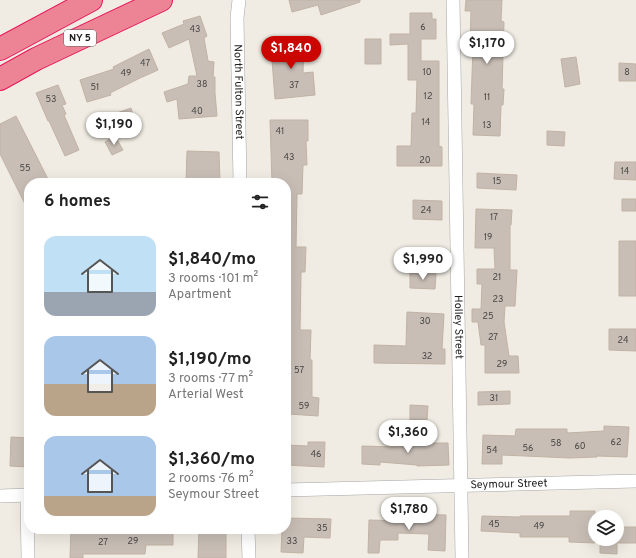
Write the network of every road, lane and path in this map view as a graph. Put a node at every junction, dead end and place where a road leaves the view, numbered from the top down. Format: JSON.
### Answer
{"nodes":[{"id":1,"x":91,"y":0,"type":"edge"},
{"id":2,"x":161,"y":0,"type":"edge"},
{"id":3,"x":240,"y":0,"type":"edge"},
{"id":4,"x":452,"y":0,"type":"edge"},
{"id":5,"x":0,"y":50,"type":"edge"},
{"id":6,"x":0,"y":79,"type":"edge"},
{"id":7,"x":240,"y":178,"type":"edge"},
{"id":8,"x":636,"y":482,"type":"edge"},
{"id":9,"x":460,"y":486,"type":"junction"},
{"id":10,"x":291,"y":490,"type":"edge"},
{"id":11,"x":0,"y":496,"type":"edge"},
{"id":12,"x":24,"y":496,"type":"edge"},
{"id":13,"x":28,"y":534,"type":"edge"},
{"id":14,"x":248,"y":534,"type":"edge"},
{"id":15,"x":28,"y":558,"type":"edge"},
{"id":16,"x":250,"y":558,"type":"edge"},
{"id":17,"x":462,"y":558,"type":"edge"}],
"edges":[{"from":1,"to":5,"type":"highway","number":"NY 5"},
{"from":2,"to":6,"type":"highway","number":"NY 5"},
{"from":3,"to":7,"type":"street","name":"North Fulton Street"},
{"from":4,"to":9,"type":"street","name":"Holley Street"},
{"from":8,"to":9,"type":"street","name":"Seymour Street"},
{"from":9,"to":10,"type":"street","name":"Seymour Street"},
{"from":9,"to":17,"type":"street","name":"Holley Street"},
{"from":11,"to":12,"type":"street"},
{"from":13,"to":15,"type":"street"},
{"from":14,"to":16,"type":"street"}]}
